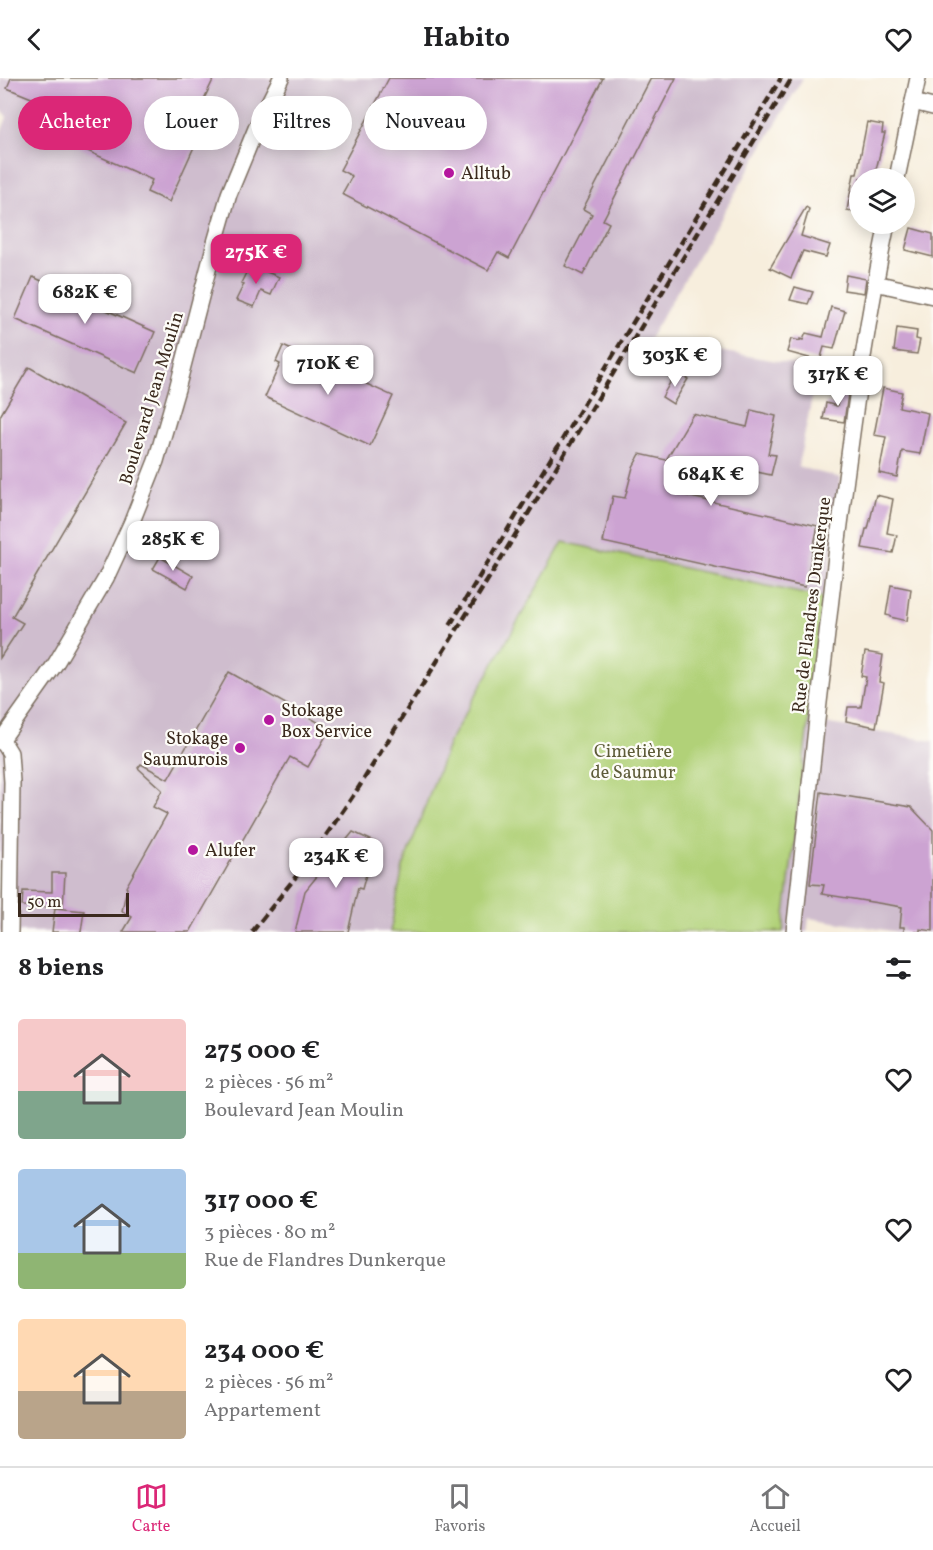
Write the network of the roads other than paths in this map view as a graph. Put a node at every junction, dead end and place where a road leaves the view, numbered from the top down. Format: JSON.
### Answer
{"nodes":[{"id":1,"x":281,"y":78,"type":"edge"},
{"id":2,"x":918,"y":78,"type":"edge"},
{"id":3,"x":913,"y":102,"type":"junction"},
{"id":4,"x":933,"y":107,"type":"edge"},
{"id":5,"x":899,"y":168,"type":"edge"},
{"id":6,"x":885,"y":234,"type":"edge"},
{"id":7,"x":876,"y":283,"type":"junction"},
{"id":8,"x":933,"y":296,"type":"edge"},
{"id":9,"x":1,"y":741,"type":"edge"},
{"id":10,"x":10,"y":932,"type":"edge"},
{"id":11,"x":794,"y":932,"type":"edge"}],
"edges":[{"from":1,"to":9,"type":"street","name":"Boulevard Jean Moulin"},
{"from":2,"to":3,"type":"street"},
{"from":3,"to":4,"type":"street"},
{"from":3,"to":5,"type":"street"},
{"from":6,"to":7,"type":"street","name":"Rue de Flandres Dunkerque"},
{"from":7,"to":8,"type":"street"},
{"from":7,"to":11,"type":"street","name":"Rue de Flandres Dunkerque"},
{"from":9,"to":10,"type":"street"}]}
